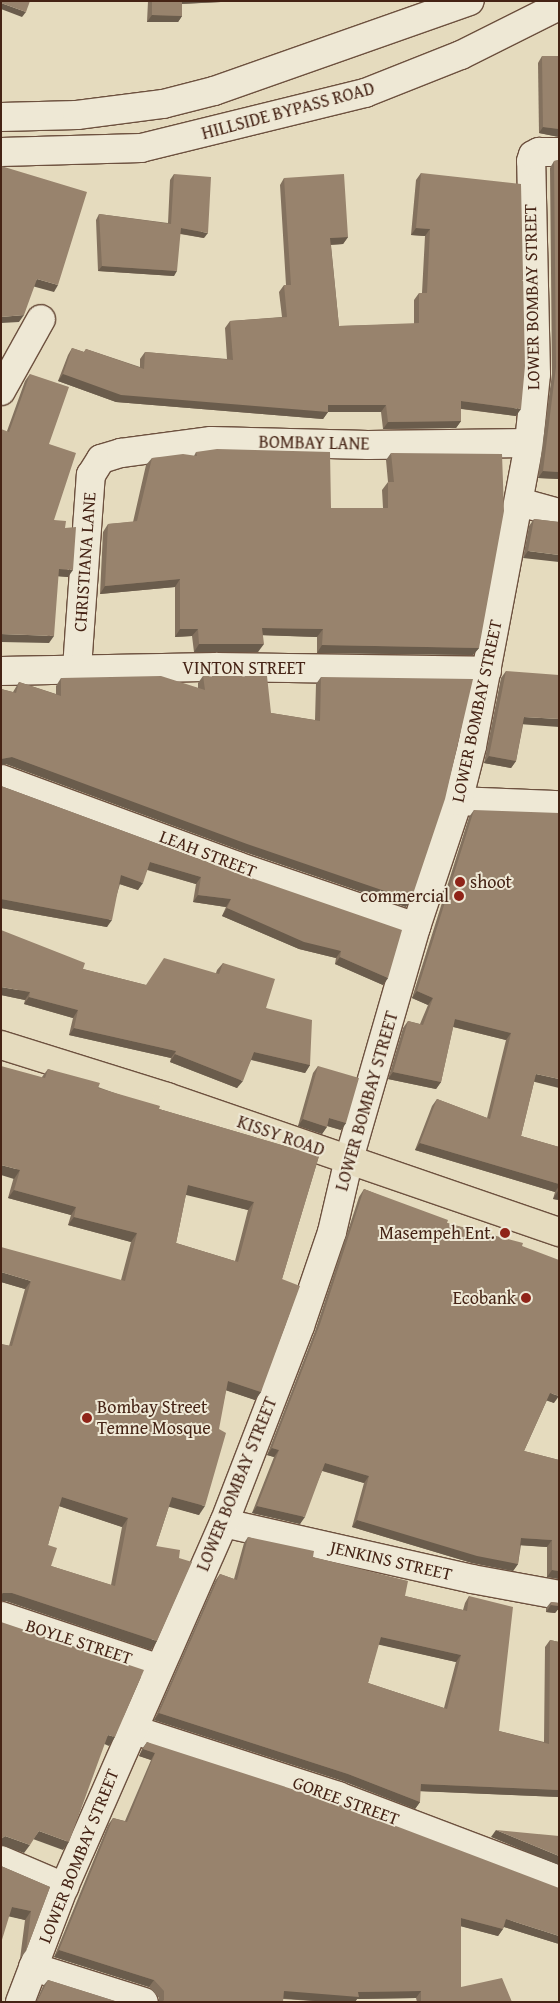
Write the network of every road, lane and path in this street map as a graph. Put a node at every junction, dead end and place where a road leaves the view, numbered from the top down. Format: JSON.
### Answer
{"nodes":[{"id":1,"x":470,"y":1,"type":"edge"},
{"id":2,"x":559,"y":6,"type":"edge"},
{"id":3,"x":1,"y":117,"type":"edge"},
{"id":4,"x":1,"y":152,"type":"edge"},
{"id":5,"x":546,"y":154,"type":"edge"},
{"id":6,"x":40,"y":319,"type":"dead end"},
{"id":7,"x":547,"y":377,"type":"edge"},
{"id":8,"x":1,"y":392,"type":"edge"},
{"id":9,"x":529,"y":443,"type":"junction"},
{"id":10,"x":101,"y":459,"type":"joint"},
{"id":11,"x":519,"y":502,"type":"junction"},
{"id":12,"x":559,"y":513,"type":"edge"},
{"id":13,"x":78,"y":668,"type":"junction"},
{"id":14,"x":1,"y":671,"type":"edge"},
{"id":15,"x":487,"y":671,"type":"junction"},
{"id":16,"x":1,"y":779,"type":"edge"},
{"id":17,"x":458,"y":801,"type":"junction"},
{"id":18,"x":559,"y":805,"type":"edge"},
{"id":19,"x":416,"y":927,"type":"junction"},
{"id":20,"x":1,"y":1045,"type":"edge"},
{"id":21,"x":349,"y":1159,"type":"junction"},
{"id":22,"x":559,"y":1232,"type":"edge"},
{"id":23,"x":224,"y":1523,"type":"junction"},
{"id":24,"x":559,"y":1595,"type":"edge"},
{"id":25,"x":1,"y":1616,"type":"edge"},
{"id":26,"x":157,"y":1668,"type":"junction"},
{"id":27,"x":131,"y":1729,"type":"junction"},
{"id":28,"x":1,"y":1860,"type":"edge"},
{"id":29,"x":559,"y":1880,"type":"edge"},
{"id":30,"x":64,"y":1886,"type":"junction"},
{"id":31,"x":33,"y":1967,"type":"junction"},
{"id":32,"x":20,"y":2002,"type":"edge"},
{"id":33,"x":144,"y":2002,"type":"edge"}],
"edges":[{"from":1,"to":3,"type":"street"},
{"from":2,"to":4,"type":"street","name":"HILLSIDE BYPASS ROAD"},
{"from":5,"to":7,"type":"street","name":"LOWER BOMBAY STREET"},
{"from":6,"to":8,"type":"street"},
{"from":7,"to":9,"type":"street","name":"LOWER BOMBAY STREET"},
{"from":9,"to":10,"type":"street","name":"BOMBAY LANE"},
{"from":9,"to":11,"type":"street","name":"LOWER BOMBAY STREET"},
{"from":10,"to":13,"type":"street","name":"CHRISTIANA LANE"},
{"from":11,"to":12,"type":"street"},
{"from":11,"to":15,"type":"street","name":"LOWER BOMBAY STREET"},
{"from":13,"to":14,"type":"street","name":"VINTON STREET"},
{"from":13,"to":15,"type":"street","name":"VINTON STREET"},
{"from":15,"to":17,"type":"street","name":"LOWER BOMBAY STREET"},
{"from":16,"to":19,"type":"street","name":"LEAH STREET"},
{"from":17,"to":18,"type":"street"},
{"from":17,"to":19,"type":"street","name":"LOWER BOMBAY STREET"},
{"from":19,"to":21,"type":"street","name":"LOWER BOMBAY STREET"},
{"from":20,"to":21,"type":"main road","name":"KISSY ROAD"},
{"from":21,"to":22,"type":"main road","name":"KISSY ROAD"},
{"from":21,"to":23,"type":"street","name":"LOWER BOMBAY STREET"},
{"from":23,"to":24,"type":"street","name":"JENKINS STREET"},
{"from":23,"to":26,"type":"street","name":"LOWER BOMBAY STREET"},
{"from":25,"to":26,"type":"street","name":"BOYLE STREET"},
{"from":26,"to":27,"type":"street","name":"LOWER BOMBAY STREET"},
{"from":27,"to":29,"type":"street","name":"GOREE STREET"},
{"from":27,"to":30,"type":"street","name":"LOWER BOMBAY STREET"},
{"from":28,"to":30,"type":"street"},
{"from":30,"to":31,"type":"street","name":"LOWER BOMBAY STREET"},
{"from":31,"to":32,"type":"street","name":"LOWER BOMBAY STREET"},
{"from":31,"to":33,"type":"street"}]}
